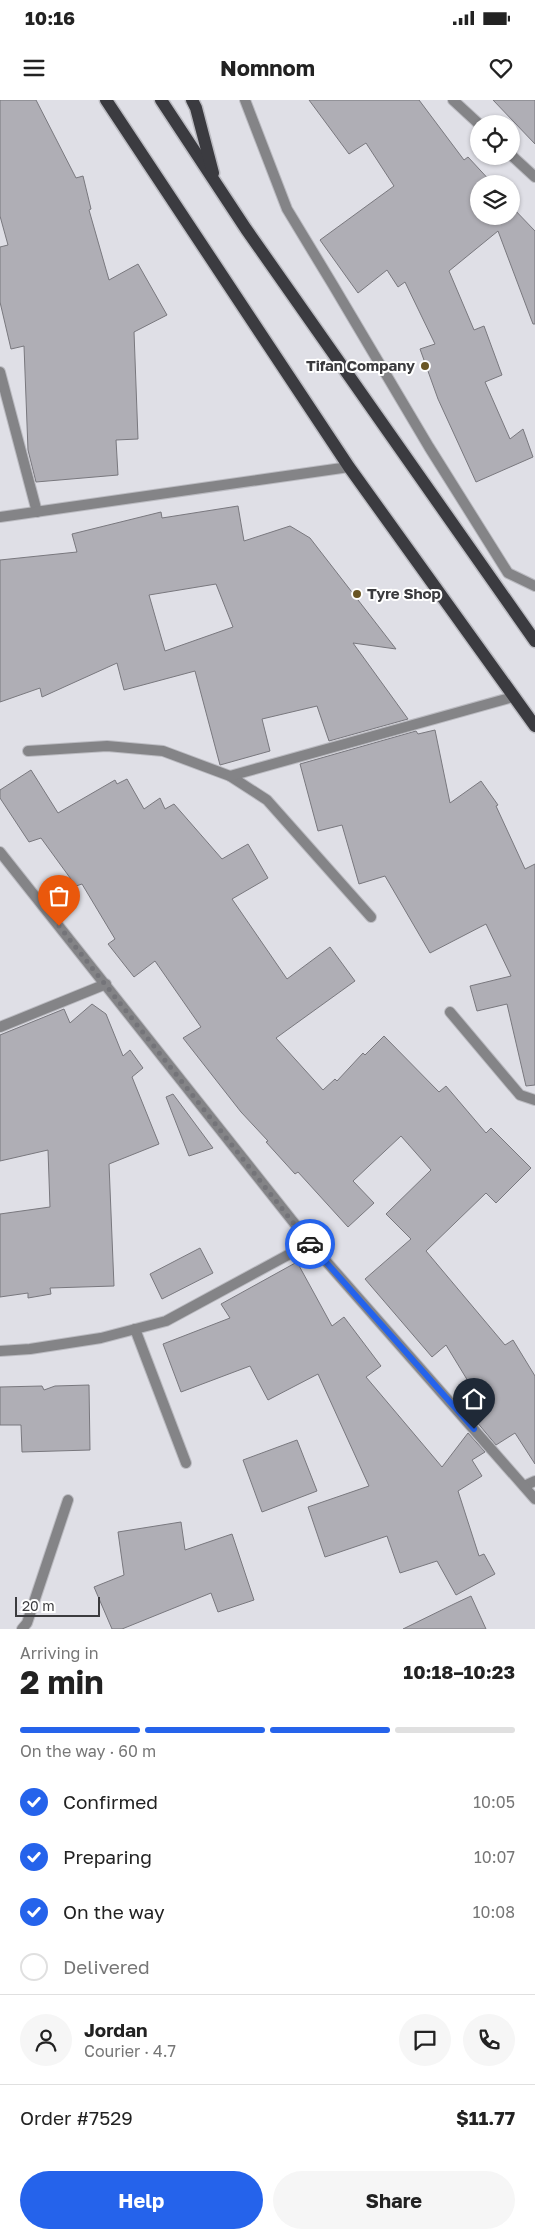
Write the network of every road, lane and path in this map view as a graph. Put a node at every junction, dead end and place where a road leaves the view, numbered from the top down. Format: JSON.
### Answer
{"nodes":[{"id":1,"x":106,"y":100,"type":"edge"},
{"id":2,"x":161,"y":100,"type":"edge"},
{"id":3,"x":192,"y":100,"type":"edge"},
{"id":4,"x":245,"y":100,"type":"edge"},
{"id":5,"x":453,"y":100,"type":"edge"},
{"id":6,"x":470,"y":116,"type":"edge"},
{"id":7,"x":520,"y":163,"type":"edge"},
{"id":8,"x":535,"y":177,"type":"edge"},
{"id":9,"x":216,"y":183,"type":"junction"},
{"id":10,"x":0,"y":372,"type":"edge"},
{"id":11,"x":349,"y":467,"type":"junction"},
{"id":12,"x":36,"y":512,"type":"junction"},
{"id":13,"x":0,"y":517,"type":"edge"},
{"id":14,"x":535,"y":586,"type":"edge"},
{"id":15,"x":535,"y":641,"type":"edge"},
{"id":16,"x":513,"y":697,"type":"junction"},
{"id":17,"x":535,"y":726,"type":"edge"},
{"id":18,"x":28,"y":751,"type":"dead end"},
{"id":19,"x":230,"y":776,"type":"junction"},
{"id":20,"x":0,"y":852,"type":"edge"},
{"id":21,"x":371,"y":917,"type":"dead end"},
{"id":22,"x":106,"y":984,"type":"junction"},
{"id":23,"x":450,"y":1012,"type":"dead end"},
{"id":24,"x":0,"y":1028,"type":"edge"},
{"id":25,"x":535,"y":1100,"type":"edge"},
{"id":26,"x":310,"y":1243,"type":"junction"},
{"id":27,"x":135,"y":1329,"type":"junction"},
{"id":28,"x":0,"y":1350,"type":"edge"},
{"id":29,"x":186,"y":1464,"type":"dead end"},
{"id":30,"x":535,"y":1481,"type":"edge"},
{"id":31,"x":524,"y":1486,"type":"junction"},
{"id":32,"x":535,"y":1499,"type":"edge"},
{"id":33,"x":68,"y":1500,"type":"dead end"},
{"id":34,"x":22,"y":1629,"type":"edge"}],
"edges":[{"from":1,"to":11,"type":"main road"},
{"from":2,"to":9,"type":"main road"},
{"from":3,"to":9,"type":"main road"},
{"from":4,"to":14,"type":"street"},
{"from":5,"to":6,"type":"street"},
{"from":7,"to":8,"type":"street"},
{"from":9,"to":15,"type":"main road"},
{"from":10,"to":12,"type":"street"},
{"from":11,"to":12,"type":"street"},
{"from":11,"to":16,"type":"main road"},
{"from":12,"to":13,"type":"street"},
{"from":16,"to":17,"type":"main road"},
{"from":16,"to":19,"type":"street"},
{"from":18,"to":19,"type":"street"},
{"from":19,"to":21,"type":"street"},
{"from":20,"to":22,"type":"street"},
{"from":22,"to":24,"type":"street"},
{"from":22,"to":26,"type":"street"},
{"from":23,"to":25,"type":"street"},
{"from":26,"to":27,"type":"street"},
{"from":26,"to":31,"type":"street"},
{"from":27,"to":28,"type":"street"},
{"from":27,"to":29,"type":"street"},
{"from":30,"to":31,"type":"street"},
{"from":31,"to":32,"type":"street"},
{"from":33,"to":34,"type":"street"}]}
